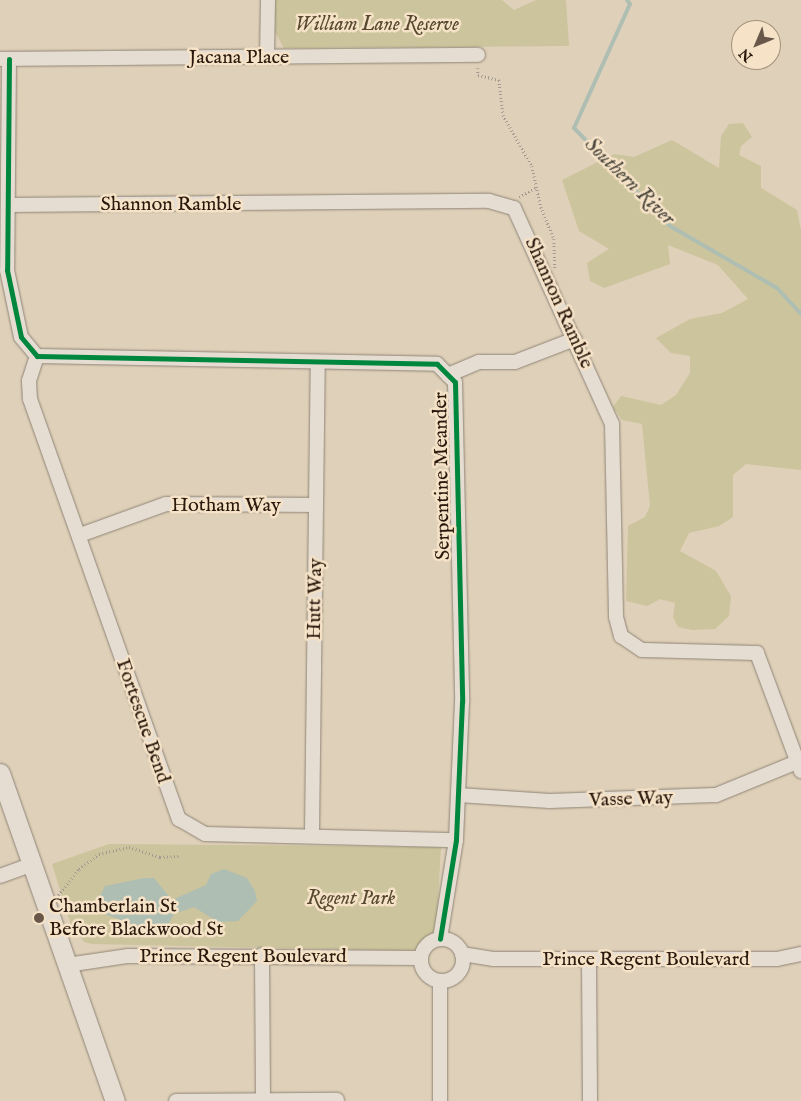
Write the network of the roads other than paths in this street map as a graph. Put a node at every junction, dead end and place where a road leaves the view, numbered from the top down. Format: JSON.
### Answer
{"nodes":[{"id":1,"x":268,"y":0,"type":"edge"},
{"id":2,"x":478,"y":55,"type":"road end"},
{"id":3,"x":268,"y":57,"type":"junction"},
{"id":4,"x":4,"y":59,"type":"edge"},
{"id":5,"x":9,"y":205,"type":"junction"},
{"id":6,"x":4,"y":270,"type":"edge"},
{"id":7,"x":575,"y":339,"type":"junction"},
{"id":8,"x":37,"y":356,"type":"junction"},
{"id":9,"x":318,"y":363,"type":"junction"},
{"id":10,"x":448,"y":375,"type":"junction"},
{"id":11,"x":316,"y":505,"type":"junction"},
{"id":12,"x":80,"y":535,"type":"junction"},
{"id":13,"x":799,"y":766,"type":"edge"},
{"id":14,"x":0,"y":773,"type":"edge"},
{"id":15,"x":458,"y":795,"type":"junction"},
{"id":16,"x":312,"y":834,"type":"junction"},
{"id":17,"x":456,"y":840,"type":"junction"},
{"id":18,"x":31,"y":865,"type":"junction"},
{"id":19,"x":0,"y":876,"type":"edge"},
{"id":20,"x":440,"y":939,"type":"junction"},
{"id":21,"x":462,"y":954,"type":"junction"},
{"id":22,"x":801,"y":954,"type":"edge"},
{"id":23,"x":262,"y":955,"type":"junction"},
{"id":24,"x":420,"y":958,"type":"junction"},
{"id":25,"x":589,"y":959,"type":"junction"},
{"id":26,"x":67,"y":965,"type":"junction"},
{"id":27,"x":440,"y":981,"type":"junction"},
{"id":28,"x":263,"y":1100,"type":"edge"},
{"id":29,"x":294,"y":1100,"type":"edge"},
{"id":30,"x":337,"y":1100,"type":"edge"},
{"id":31,"x":115,"y":1101,"type":"edge"},
{"id":32,"x":176,"y":1101,"type":"edge"},
{"id":33,"x":440,"y":1101,"type":"edge"},
{"id":34,"x":590,"y":1101,"type":"edge"}],
"edges":[{"from":1,"to":3,"type":"street"},
{"from":2,"to":3,"type":"street","name":"Jacana Place"},
{"from":3,"to":4,"type":"street","name":"Jacana Place"},
{"from":4,"to":5,"type":"street"},
{"from":5,"to":6,"type":"street"},
{"from":5,"to":7,"type":"street","name":"Shannon Ramble"},
{"from":6,"to":8,"type":"street"},
{"from":7,"to":10,"type":"street"},
{"from":7,"to":13,"type":"street","name":"Shannon Ramble"},
{"from":8,"to":9,"type":"street","name":"Serpentine Meander"},
{"from":8,"to":12,"type":"street","name":"Fortescue Bend"},
{"from":9,"to":10,"type":"street","name":"Serpentine Meander"},
{"from":9,"to":11,"type":"street","name":"Hutt Way"},
{"from":10,"to":15,"type":"street","name":"Serpentine Meander"},
{"from":11,"to":12,"type":"street","name":"Hotham Way"},
{"from":11,"to":16,"type":"street","name":"Hutt Way"},
{"from":12,"to":16,"type":"street","name":"Fortescue Bend"},
{"from":13,"to":15,"type":"street","name":"Vasse Way"},
{"from":14,"to":18,"type":"main road"},
{"from":15,"to":17,"type":"street","name":"Serpentine Meander"},
{"from":16,"to":17,"type":"street","name":"Fortescue Bend"},
{"from":17,"to":20,"type":"street","name":"Serpentine Meander"},
{"from":18,"to":19,"type":"street"},
{"from":18,"to":26,"type":"main road"},
{"from":20,"to":21,"type":"street"},
{"from":20,"to":24,"type":"street"},
{"from":21,"to":25,"type":"street","name":"Prince Regent Boulevard"},
{"from":21,"to":27,"type":"street"},
{"from":22,"to":25,"type":"street","name":"Prince Regent Boulevard"},
{"from":23,"to":24,"type":"street","name":"Prince Regent Boulevard"},
{"from":23,"to":26,"type":"street","name":"Prince Regent Boulevard"},
{"from":23,"to":28,"type":"street"},
{"from":24,"to":27,"type":"street"},
{"from":25,"to":34,"type":"street"},
{"from":26,"to":31,"type":"main road"},
{"from":27,"to":33,"type":"street"},
{"from":28,"to":29,"type":"street"},
{"from":28,"to":32,"type":"street"},
{"from":29,"to":30,"type":"street"}]}
